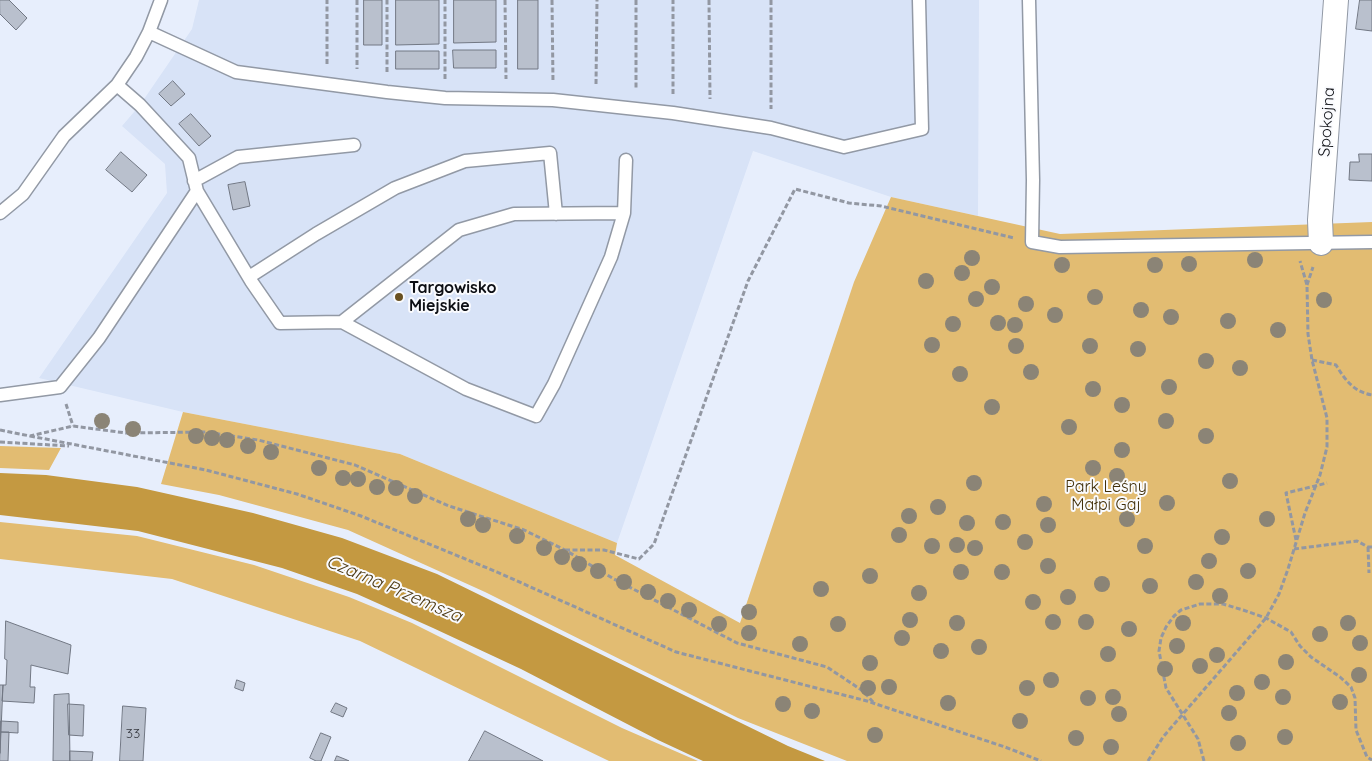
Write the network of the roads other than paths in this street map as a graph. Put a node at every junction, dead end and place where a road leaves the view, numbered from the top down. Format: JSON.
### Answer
{"nodes":[{"id":1,"x":160,"y":0,"type":"edge"},
{"id":2,"x":918,"y":0,"type":"edge"},
{"id":3,"x":1029,"y":0,"type":"edge"},
{"id":4,"x":1336,"y":0,"type":"edge"},
{"id":5,"x":149,"y":32,"type":"junction"},
{"id":6,"x":118,"y":85,"type":"junction"},
{"id":7,"x":354,"y":145,"type":"dead end"},
{"id":8,"x":626,"y":160,"type":"dead end"},
{"id":9,"x":196,"y":186,"type":"junction"},
{"id":10,"x":0,"y":213,"type":"edge"},
{"id":11,"x":556,"y":214,"type":"junction"},
{"id":12,"x":624,"y":214,"type":"junction"},
{"id":13,"x":1372,"y":242,"type":"edge"},
{"id":14,"x":1321,"y":243,"type":"junction"},
{"id":15,"x":249,"y":277,"type":"junction"},
{"id":16,"x":342,"y":322,"type":"junction"},
{"id":17,"x":0,"y":395,"type":"edge"}],
"edges":[{"from":1,"to":5,"type":"lane"},
{"from":2,"to":5,"type":"lane"},
{"from":3,"to":14,"type":"lane"},
{"from":4,"to":14,"type":"street","name":"Spokojna"},
{"from":5,"to":6,"type":"lane"},
{"from":6,"to":9,"type":"lane"},
{"from":6,"to":10,"type":"lane"},
{"from":7,"to":9,"type":"lane"},
{"from":8,"to":12,"type":"lane"},
{"from":9,"to":15,"type":"lane"},
{"from":9,"to":17,"type":"lane"},
{"from":11,"to":12,"type":"lane"},
{"from":11,"to":15,"type":"lane"},
{"from":11,"to":16,"type":"lane"},
{"from":12,"to":16,"type":"lane"},
{"from":13,"to":14,"type":"lane"},
{"from":15,"to":16,"type":"lane"}]}
